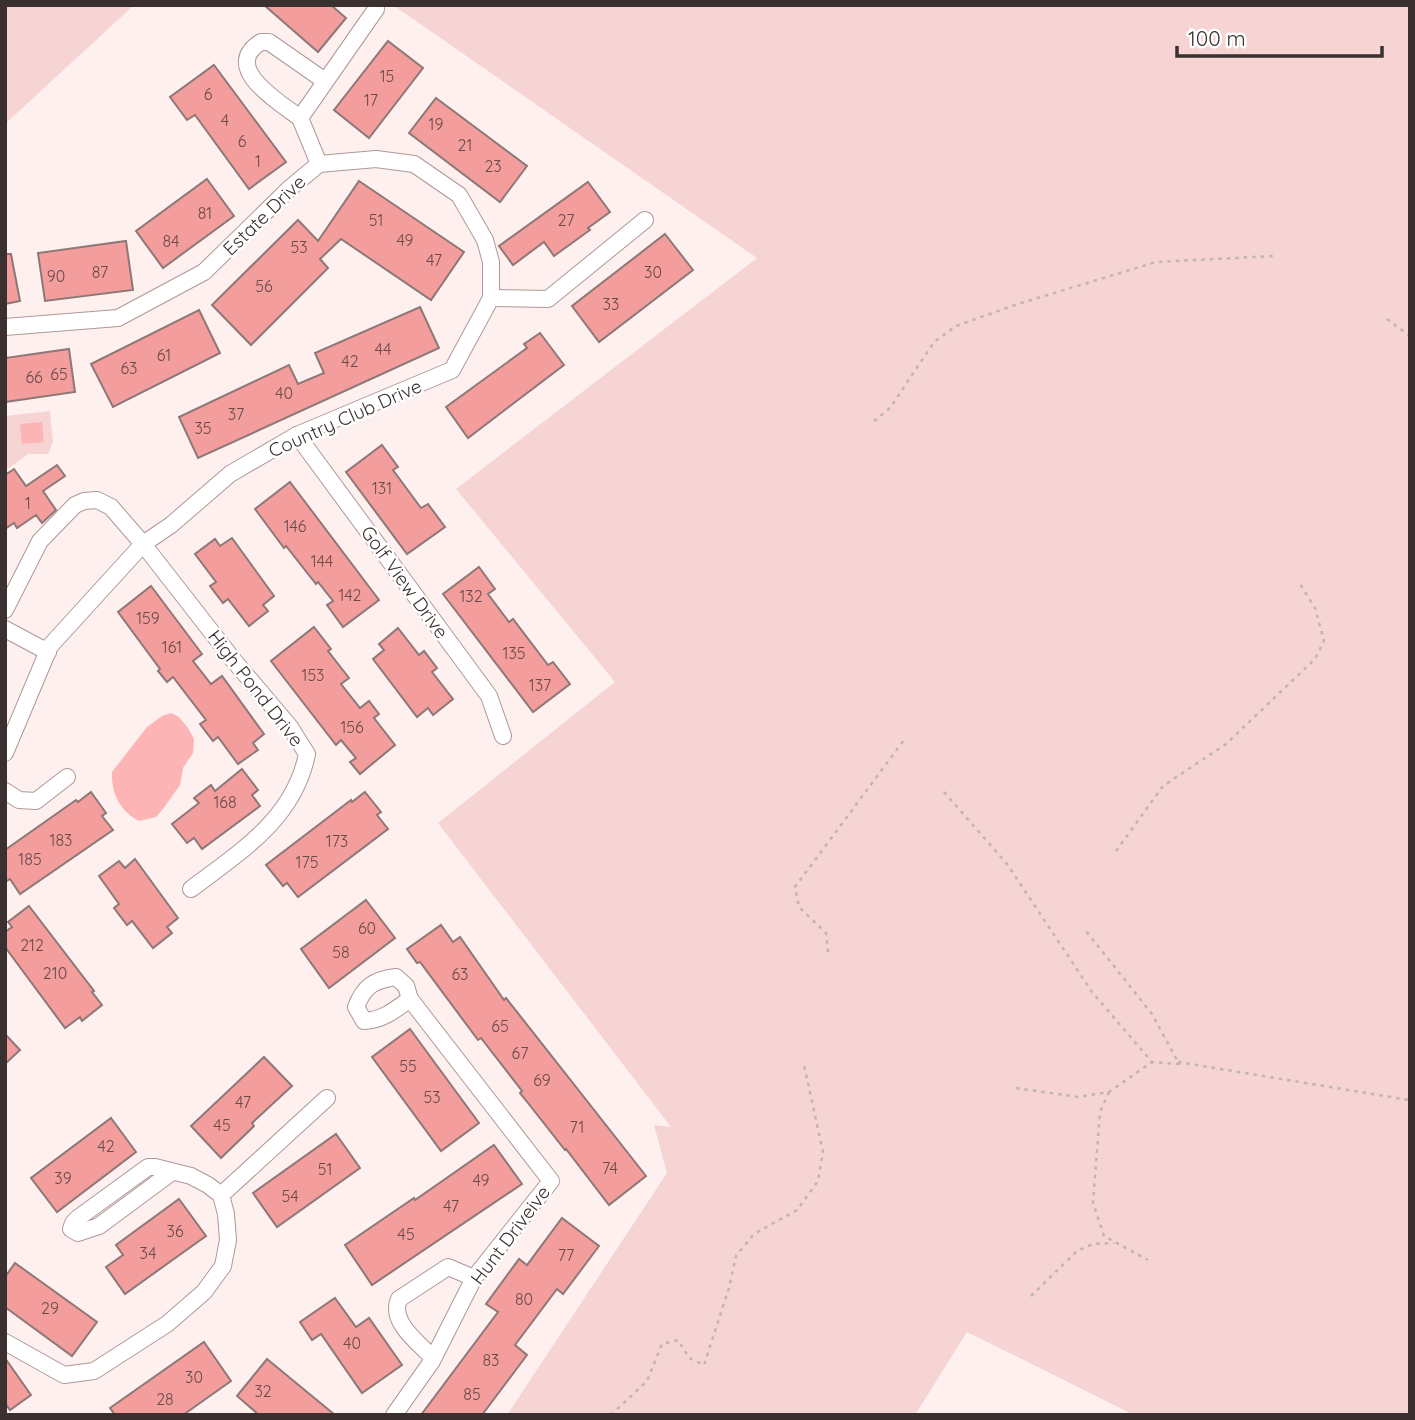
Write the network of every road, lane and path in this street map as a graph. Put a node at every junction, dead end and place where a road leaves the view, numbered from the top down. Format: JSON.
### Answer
{"nodes":[{"id":1,"x":376,"y":9,"type":"dead end"},
{"id":2,"x":325,"y":81,"type":"junction"},
{"id":3,"x":300,"y":118,"type":"junction"},
{"id":4,"x":319,"y":164,"type":"junction"},
{"id":5,"x":645,"y":220,"type":"dead end"},
{"id":6,"x":1273,"y":256,"type":"dead end"},
{"id":7,"x":491,"y":298,"type":"junction"},
{"id":8,"x":1387,"y":319,"type":"dead end"},
{"id":9,"x":5,"y":327,"type":"edge"},
{"id":10,"x":1410,"y":336,"type":"edge"},
{"id":11,"x":874,"y":421,"type":"dead end"},
{"id":12,"x":297,"y":435,"type":"junction"},
{"id":13,"x":143,"y":544,"type":"junction"},
{"id":14,"x":1300,"y":584,"type":"dead end"},
{"id":15,"x":5,"y":610,"type":"edge"},
{"id":16,"x":5,"y":629,"type":"edge"},
{"id":17,"x":48,"y":652,"type":"junction"},
{"id":18,"x":503,"y":736,"type":"dead end"},
{"id":19,"x":904,"y":740,"type":"dead end"},
{"id":20,"x":5,"y":753,"type":"edge"},
{"id":21,"x":67,"y":777,"type":"dead end"},
{"id":22,"x":5,"y":791,"type":"edge"},
{"id":23,"x":944,"y":792,"type":"dead end"},
{"id":24,"x":1116,"y":851,"type":"dead end"},
{"id":25,"x":191,"y":889,"type":"dead end"},
{"id":26,"x":1086,"y":931,"type":"dead end"},
{"id":27,"x":828,"y":952,"type":"dead end"},
{"id":28,"x":410,"y":999,"type":"dead end"},
{"id":29,"x":1152,"y":1062,"type":"junction"},
{"id":30,"x":1178,"y":1062,"type":"junction"},
{"id":31,"x":804,"y":1065,"type":"dead end"},
{"id":32,"x":1016,"y":1088,"type":"dead end"},
{"id":33,"x":1109,"y":1092,"type":"junction"},
{"id":34,"x":327,"y":1098,"type":"dead end"},
{"id":35,"x":1409,"y":1100,"type":"edge"},
{"id":36,"x":172,"y":1172,"type":"junction"},
{"id":37,"x":221,"y":1195,"type":"junction"},
{"id":38,"x":1117,"y":1243,"type":"junction"},
{"id":39,"x":1147,"y":1260,"type":"dead end"},
{"id":40,"x":474,"y":1278,"type":"junction"},
{"id":41,"x":1031,"y":1296,"type":"dead end"},
{"id":42,"x":5,"y":1342,"type":"edge"},
{"id":43,"x":433,"y":1358,"type":"junction"},
{"id":44,"x":394,"y":1415,"type":"edge"},
{"id":45,"x":611,"y":1415,"type":"edge"}],
"edges":[{"from":1,"to":2,"type":"street"},
{"from":2,"to":3,"type":"street"},
{"from":2,"to":3,"type":"street"},
{"from":3,"to":4,"type":"street"},
{"from":4,"to":7,"type":"street","name":"Estate Drive"},
{"from":4,"to":9,"type":"street","name":"Estate Drive"},
{"from":5,"to":7,"type":"street"},
{"from":6,"to":11,"type":"path"},
{"from":7,"to":12,"type":"street","name":"Country Club Drive"},
{"from":8,"to":10,"type":"path"},
{"from":12,"to":13,"type":"street","name":"Country Club Drive"},
{"from":12,"to":18,"type":"street","name":"Golf View Drive"},
{"from":13,"to":15,"type":"street"},
{"from":13,"to":17,"type":"street","name":"Country Club Drive"},
{"from":13,"to":25,"type":"street","name":"High Pond Drive"},
{"from":14,"to":24,"type":"path"},
{"from":16,"to":17,"type":"street"},
{"from":17,"to":20,"type":"street","name":"Country Club Drive"},
{"from":19,"to":27,"type":"path"},
{"from":21,"to":22,"type":"street"},
{"from":23,"to":29,"type":"path"},
{"from":26,"to":30,"type":"path"},
{"from":28,"to":40,"type":"street","name":"Hunt Driveive"},
{"from":29,"to":30,"type":"path"},
{"from":29,"to":33,"type":"path"},
{"from":30,"to":35,"type":"path"},
{"from":31,"to":45,"type":"path"},
{"from":32,"to":33,"type":"path"},
{"from":33,"to":38,"type":"path"},
{"from":34,"to":37,"type":"street"},
{"from":36,"to":36,"type":"street"},
{"from":36,"to":37,"type":"street"},
{"from":37,"to":42,"type":"street"},
{"from":38,"to":39,"type":"path"},
{"from":38,"to":41,"type":"path"},
{"from":40,"to":43,"type":"street","name":"Hunt Driveive"},
{"from":40,"to":43,"type":"street"},
{"from":43,"to":44,"type":"street","name":"Hunt Driveive"}]}
